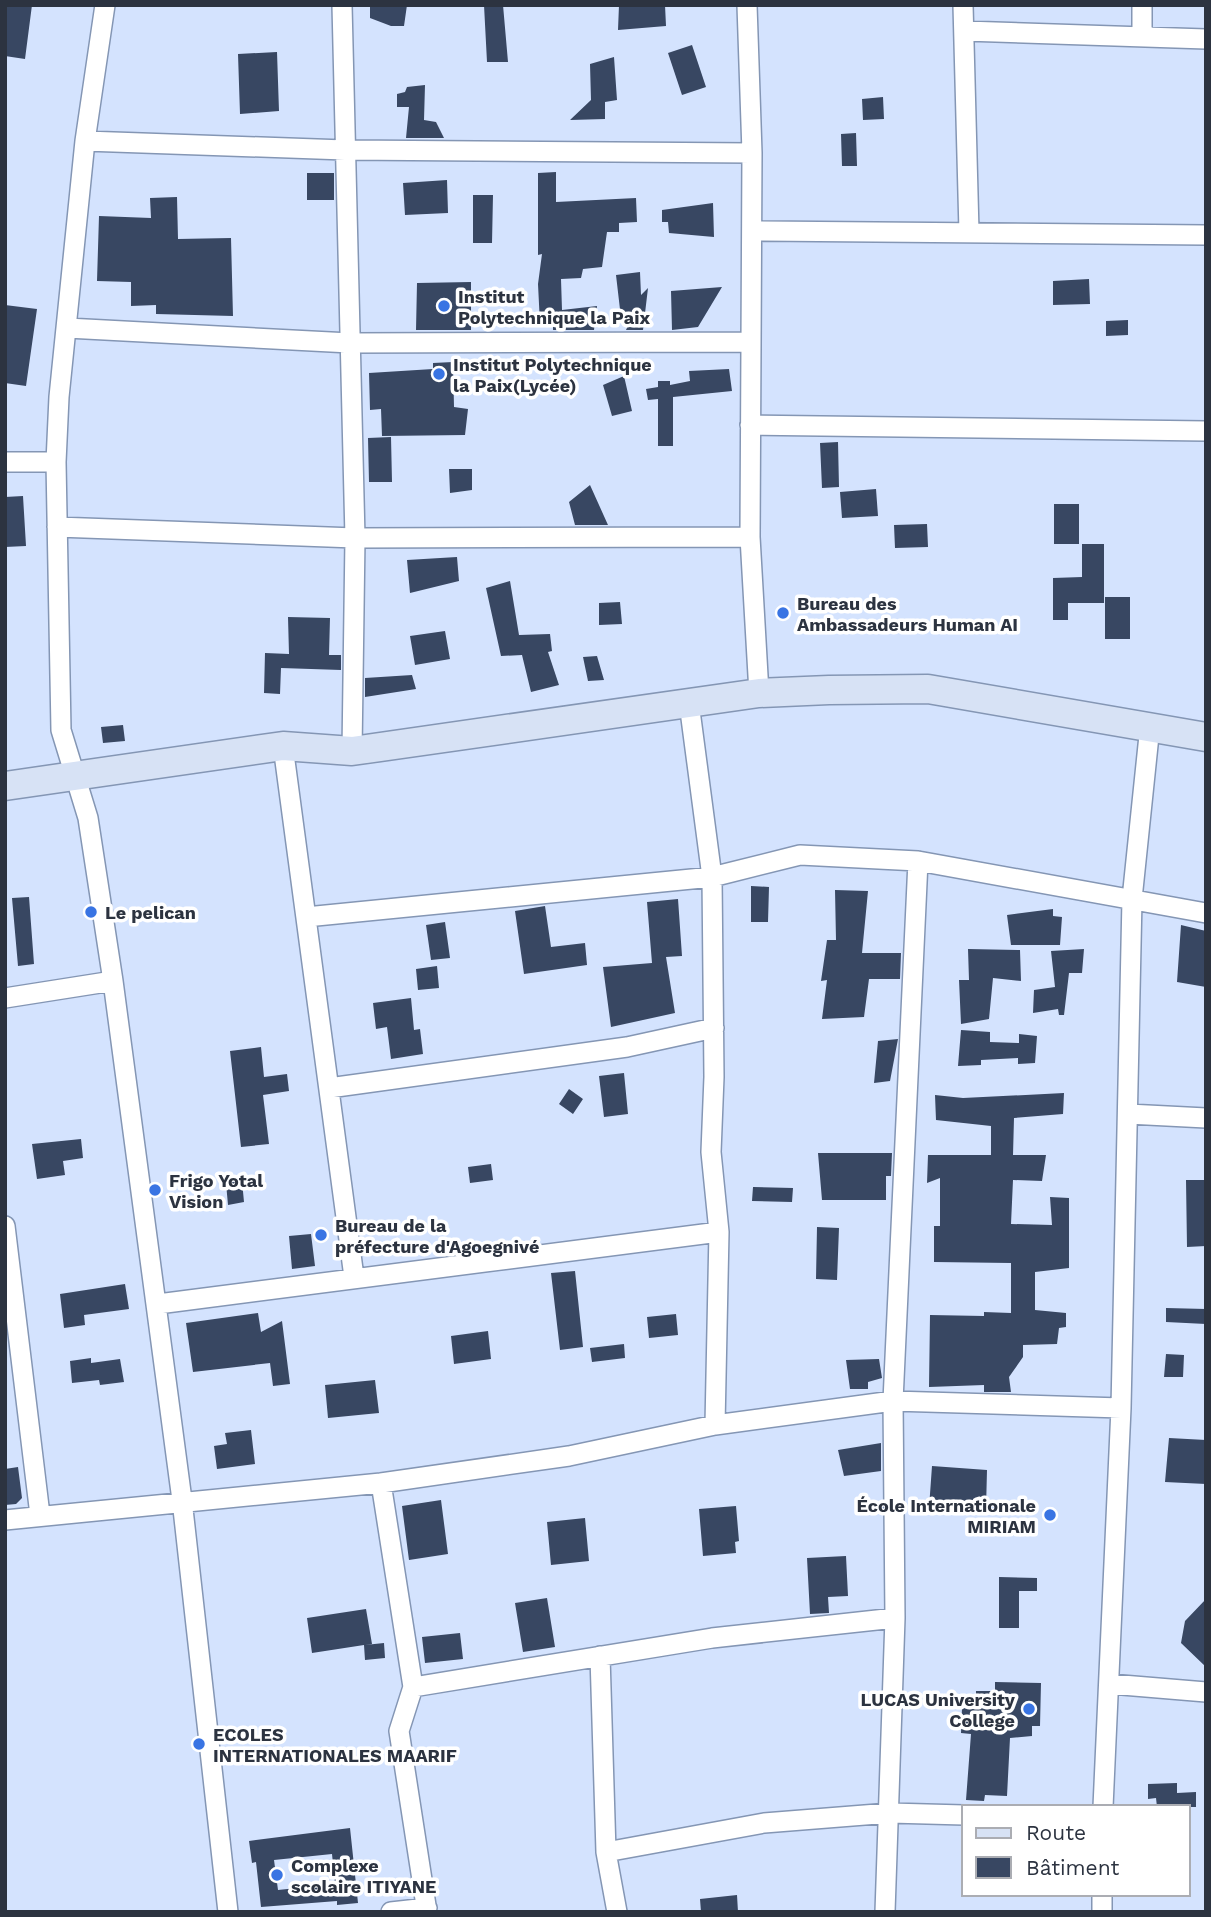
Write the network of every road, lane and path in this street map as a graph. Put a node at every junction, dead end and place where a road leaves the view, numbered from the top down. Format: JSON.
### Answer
{"nodes":[{"id":1,"x":105,"y":5,"type":"edge"},
{"id":2,"x":342,"y":5,"type":"edge"},
{"id":3,"x":747,"y":5,"type":"edge"},
{"id":4,"x":963,"y":5,"type":"edge"},
{"id":5,"x":1142,"y":5,"type":"edge"},
{"id":6,"x":965,"y":31,"type":"junction"},
{"id":7,"x":1142,"y":37,"type":"junction"},
{"id":8,"x":1206,"y":39,"type":"edge"},
{"id":9,"x":85,"y":141,"type":"junction"},
{"id":10,"x":345,"y":150,"type":"junction"},
{"id":11,"x":752,"y":153,"type":"junction"},
{"id":12,"x":752,"y":231,"type":"junction"},
{"id":13,"x":969,"y":233,"type":"junction"},
{"id":14,"x":1206,"y":235,"type":"edge"},
{"id":15,"x":67,"y":328,"type":"junction"},
{"id":16,"x":750,"y":342,"type":"junction"},
{"id":17,"x":350,"y":343,"type":"junction"},
{"id":18,"x":750,"y":425,"type":"junction"},
{"id":19,"x":1206,"y":431,"type":"edge"},
{"id":20,"x":56,"y":461,"type":"junction"},
{"id":21,"x":5,"y":462,"type":"edge"},
{"id":22,"x":57,"y":527,"type":"junction"},
{"id":23,"x":750,"y":537,"type":"junction"},
{"id":24,"x":355,"y":538,"type":"junction"},
{"id":25,"x":759,"y":693,"type":"junction"},
{"id":26,"x":689,"y":703,"type":"junction"},
{"id":27,"x":1150,"y":726,"type":"junction"},
{"id":28,"x":1206,"y":737,"type":"edge"},
{"id":29,"x":284,"y":746,"type":"junction"},
{"id":30,"x":352,"y":751,"type":"junction"},
{"id":31,"x":75,"y":777,"type":"junction"},
{"id":32,"x":5,"y":786,"type":"edge"},
{"id":33,"x":918,"y":861,"type":"junction"},
{"id":34,"x":712,"y":877,"type":"junction"},
{"id":35,"x":1132,"y":899,"type":"junction"},
{"id":36,"x":1206,"y":913,"type":"edge"},
{"id":37,"x":306,"y":917,"type":"junction"},
{"id":38,"x":113,"y":981,"type":"junction"},
{"id":39,"x":5,"y":998,"type":"edge"},
{"id":40,"x":714,"y":1028,"type":"junction"},
{"id":41,"x":329,"y":1088,"type":"junction"},
{"id":42,"x":1128,"y":1114,"type":"junction"},
{"id":43,"x":1206,"y":1118,"type":"edge"},
{"id":44,"x":5,"y":1226,"type":"edge"},
{"id":45,"x":719,"y":1232,"type":"junction"},
{"id":46,"x":8,"y":1264,"type":"edge"},
{"id":47,"x":354,"y":1276,"type":"junction"},
{"id":48,"x":158,"y":1304,"type":"junction"},
{"id":49,"x":893,"y":1401,"type":"junction"},
{"id":50,"x":1121,"y":1408,"type":"junction"},
{"id":51,"x":715,"y":1425,"type":"junction"},
{"id":52,"x":381,"y":1483,"type":"junction"},
{"id":53,"x":182,"y":1500,"type":"junction"},
{"id":54,"x":40,"y":1515,"type":"junction"},
{"id":55,"x":5,"y":1520,"type":"edge"},
{"id":56,"x":895,"y":1618,"type":"junction"},
{"id":57,"x":600,"y":1656,"type":"junction"},
{"id":58,"x":1110,"y":1684,"type":"junction"},
{"id":59,"x":412,"y":1688,"type":"junction"},
{"id":60,"x":1206,"y":1692,"type":"edge"},
{"id":61,"x":1103,"y":1805,"type":"edge"},
{"id":62,"x":890,"y":1814,"type":"junction"},
{"id":63,"x":962,"y":1815,"type":"edge"},
{"id":64,"x":606,"y":1852,"type":"junction"},
{"id":65,"x":427,"y":1910,"type":"edge"},
{"id":66,"x":228,"y":1912,"type":"edge"},
{"id":67,"x":391,"y":1912,"type":"edge"},
{"id":68,"x":617,"y":1912,"type":"edge"},
{"id":69,"x":885,"y":1912,"type":"edge"}],
"edges":[{"from":1,"to":9,"type":"street"},
{"from":2,"to":10,"type":"street"},
{"from":3,"to":11,"type":"street"},
{"from":4,"to":6,"type":"street"},
{"from":5,"to":7,"type":"street"},
{"from":6,"to":7,"type":"street"},
{"from":6,"to":13,"type":"street"},
{"from":7,"to":8,"type":"street"},
{"from":9,"to":10,"type":"street"},
{"from":9,"to":15,"type":"street"},
{"from":10,"to":11,"type":"street"},
{"from":10,"to":17,"type":"street"},
{"from":11,"to":12,"type":"street"},
{"from":12,"to":13,"type":"street"},
{"from":12,"to":16,"type":"street"},
{"from":13,"to":14,"type":"street"},
{"from":15,"to":17,"type":"street"},
{"from":15,"to":20,"type":"street"},
{"from":16,"to":17,"type":"street"},
{"from":16,"to":18,"type":"street"},
{"from":17,"to":24,"type":"street"},
{"from":18,"to":19,"type":"street"},
{"from":18,"to":23,"type":"street"},
{"from":20,"to":21,"type":"street"},
{"from":20,"to":22,"type":"street"},
{"from":22,"to":24,"type":"street"},
{"from":22,"to":31,"type":"street"},
{"from":23,"to":24,"type":"street"},
{"from":23,"to":25,"type":"street"},
{"from":24,"to":30,"type":"street"},
{"from":25,"to":26,"type":"street"},
{"from":25,"to":27,"type":"street"},
{"from":26,"to":30,"type":"street"},
{"from":26,"to":34,"type":"street"},
{"from":27,"to":28,"type":"street"},
{"from":27,"to":35,"type":"street"},
{"from":29,"to":30,"type":"street"},
{"from":29,"to":31,"type":"street"},
{"from":29,"to":37,"type":"street"},
{"from":31,"to":32,"type":"street"},
{"from":31,"to":38,"type":"street"},
{"from":33,"to":34,"type":"street"},
{"from":33,"to":35,"type":"street"},
{"from":33,"to":49,"type":"street"},
{"from":34,"to":37,"type":"street"},
{"from":34,"to":40,"type":"street"},
{"from":35,"to":36,"type":"street"},
{"from":35,"to":42,"type":"street"},
{"from":37,"to":41,"type":"street"},
{"from":38,"to":39,"type":"street"},
{"from":38,"to":48,"type":"street"},
{"from":40,"to":41,"type":"street"},
{"from":40,"to":45,"type":"street"},
{"from":41,"to":47,"type":"street"},
{"from":42,"to":43,"type":"street"},
{"from":42,"to":50,"type":"street"},
{"from":44,"to":46,"type":"street"},
{"from":45,"to":47,"type":"street"},
{"from":45,"to":51,"type":"street"},
{"from":46,"to":54,"type":"street"},
{"from":47,"to":48,"type":"street"},
{"from":48,"to":53,"type":"street"},
{"from":49,"to":50,"type":"street"},
{"from":49,"to":51,"type":"street"},
{"from":49,"to":56,"type":"street"},
{"from":50,"to":58,"type":"street"},
{"from":51,"to":52,"type":"street"},
{"from":52,"to":53,"type":"street"},
{"from":52,"to":59,"type":"street"},
{"from":53,"to":54,"type":"street"},
{"from":53,"to":66,"type":"street"},
{"from":54,"to":55,"type":"street"},
{"from":56,"to":57,"type":"street"},
{"from":56,"to":62,"type":"street"},
{"from":57,"to":59,"type":"street"},
{"from":57,"to":64,"type":"street"},
{"from":58,"to":60,"type":"street"},
{"from":58,"to":61,"type":"street"},
{"from":59,"to":65,"type":"street"},
{"from":62,"to":63,"type":"street"},
{"from":62,"to":64,"type":"street"},
{"from":62,"to":69,"type":"street"},
{"from":64,"to":68,"type":"street"},
{"from":65,"to":67,"type":"street"}]}
